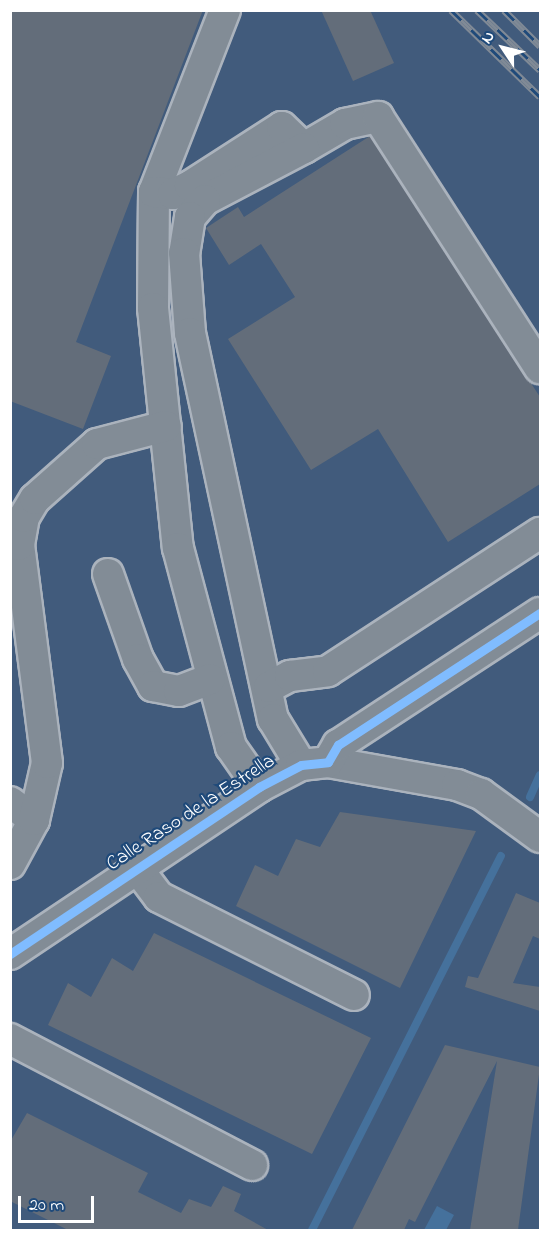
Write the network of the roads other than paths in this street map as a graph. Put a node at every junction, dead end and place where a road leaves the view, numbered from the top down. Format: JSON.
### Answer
{"nodes":[{"id":1,"x":225,"y":10,"type":"edge"},
{"id":2,"x":304,"y":148,"type":"junction"},
{"id":3,"x":154,"y":192,"type":"junction"},
{"id":4,"x":540,"y":368,"type":"edge"},
{"id":5,"x":166,"y":426,"type":"junction"},
{"id":6,"x":540,"y":533,"type":"edge"},
{"id":7,"x":108,"y":574,"type":"dead end"},
{"id":8,"x":540,"y":612,"type":"edge"},
{"id":9,"x":210,"y":680,"type":"junction"},
{"id":10,"x":269,"y":687,"type":"junction"},
{"id":11,"x":315,"y":764,"type":"junction"},
{"id":12,"x":260,"y":787,"type":"junction"},
{"id":13,"x":10,"y":802,"type":"edge"},
{"id":14,"x":34,"y":820,"type":"junction"},
{"id":15,"x":540,"y":837,"type":"edge"},
{"id":16,"x":10,"y":864,"type":"edge"},
{"id":17,"x":137,"y":868,"type":"junction"},
{"id":18,"x":10,"y":954,"type":"edge"},
{"id":19,"x":354,"y":995,"type":"dead end"},
{"id":20,"x":10,"y":1039,"type":"edge"},
{"id":21,"x":252,"y":1166,"type":"dead end"}],
"edges":[{"from":1,"to":3,"type":"street"},
{"from":2,"to":3,"type":"street"},
{"from":2,"to":4,"type":"street"},
{"from":2,"to":10,"type":"street"},
{"from":3,"to":5,"type":"street"},
{"from":5,"to":9,"type":"street"},
{"from":5,"to":14,"type":"street"},
{"from":6,"to":10,"type":"street"},
{"from":7,"to":9,"type":"street"},
{"from":8,"to":11,"type":"street","name":"Calle Raso de la Estrella"},
{"from":9,"to":12,"type":"street"},
{"from":10,"to":11,"type":"street"},
{"from":11,"to":12,"type":"street","name":"Calle Raso de la Estrella"},
{"from":11,"to":15,"type":"street"},
{"from":12,"to":17,"type":"street","name":"Calle Raso de la Estrella"},
{"from":13,"to":14,"type":"street"},
{"from":14,"to":16,"type":"street"},
{"from":17,"to":18,"type":"street","name":"Calle Raso de la Estrella"},
{"from":17,"to":19,"type":"street"},
{"from":20,"to":21,"type":"street"}]}
